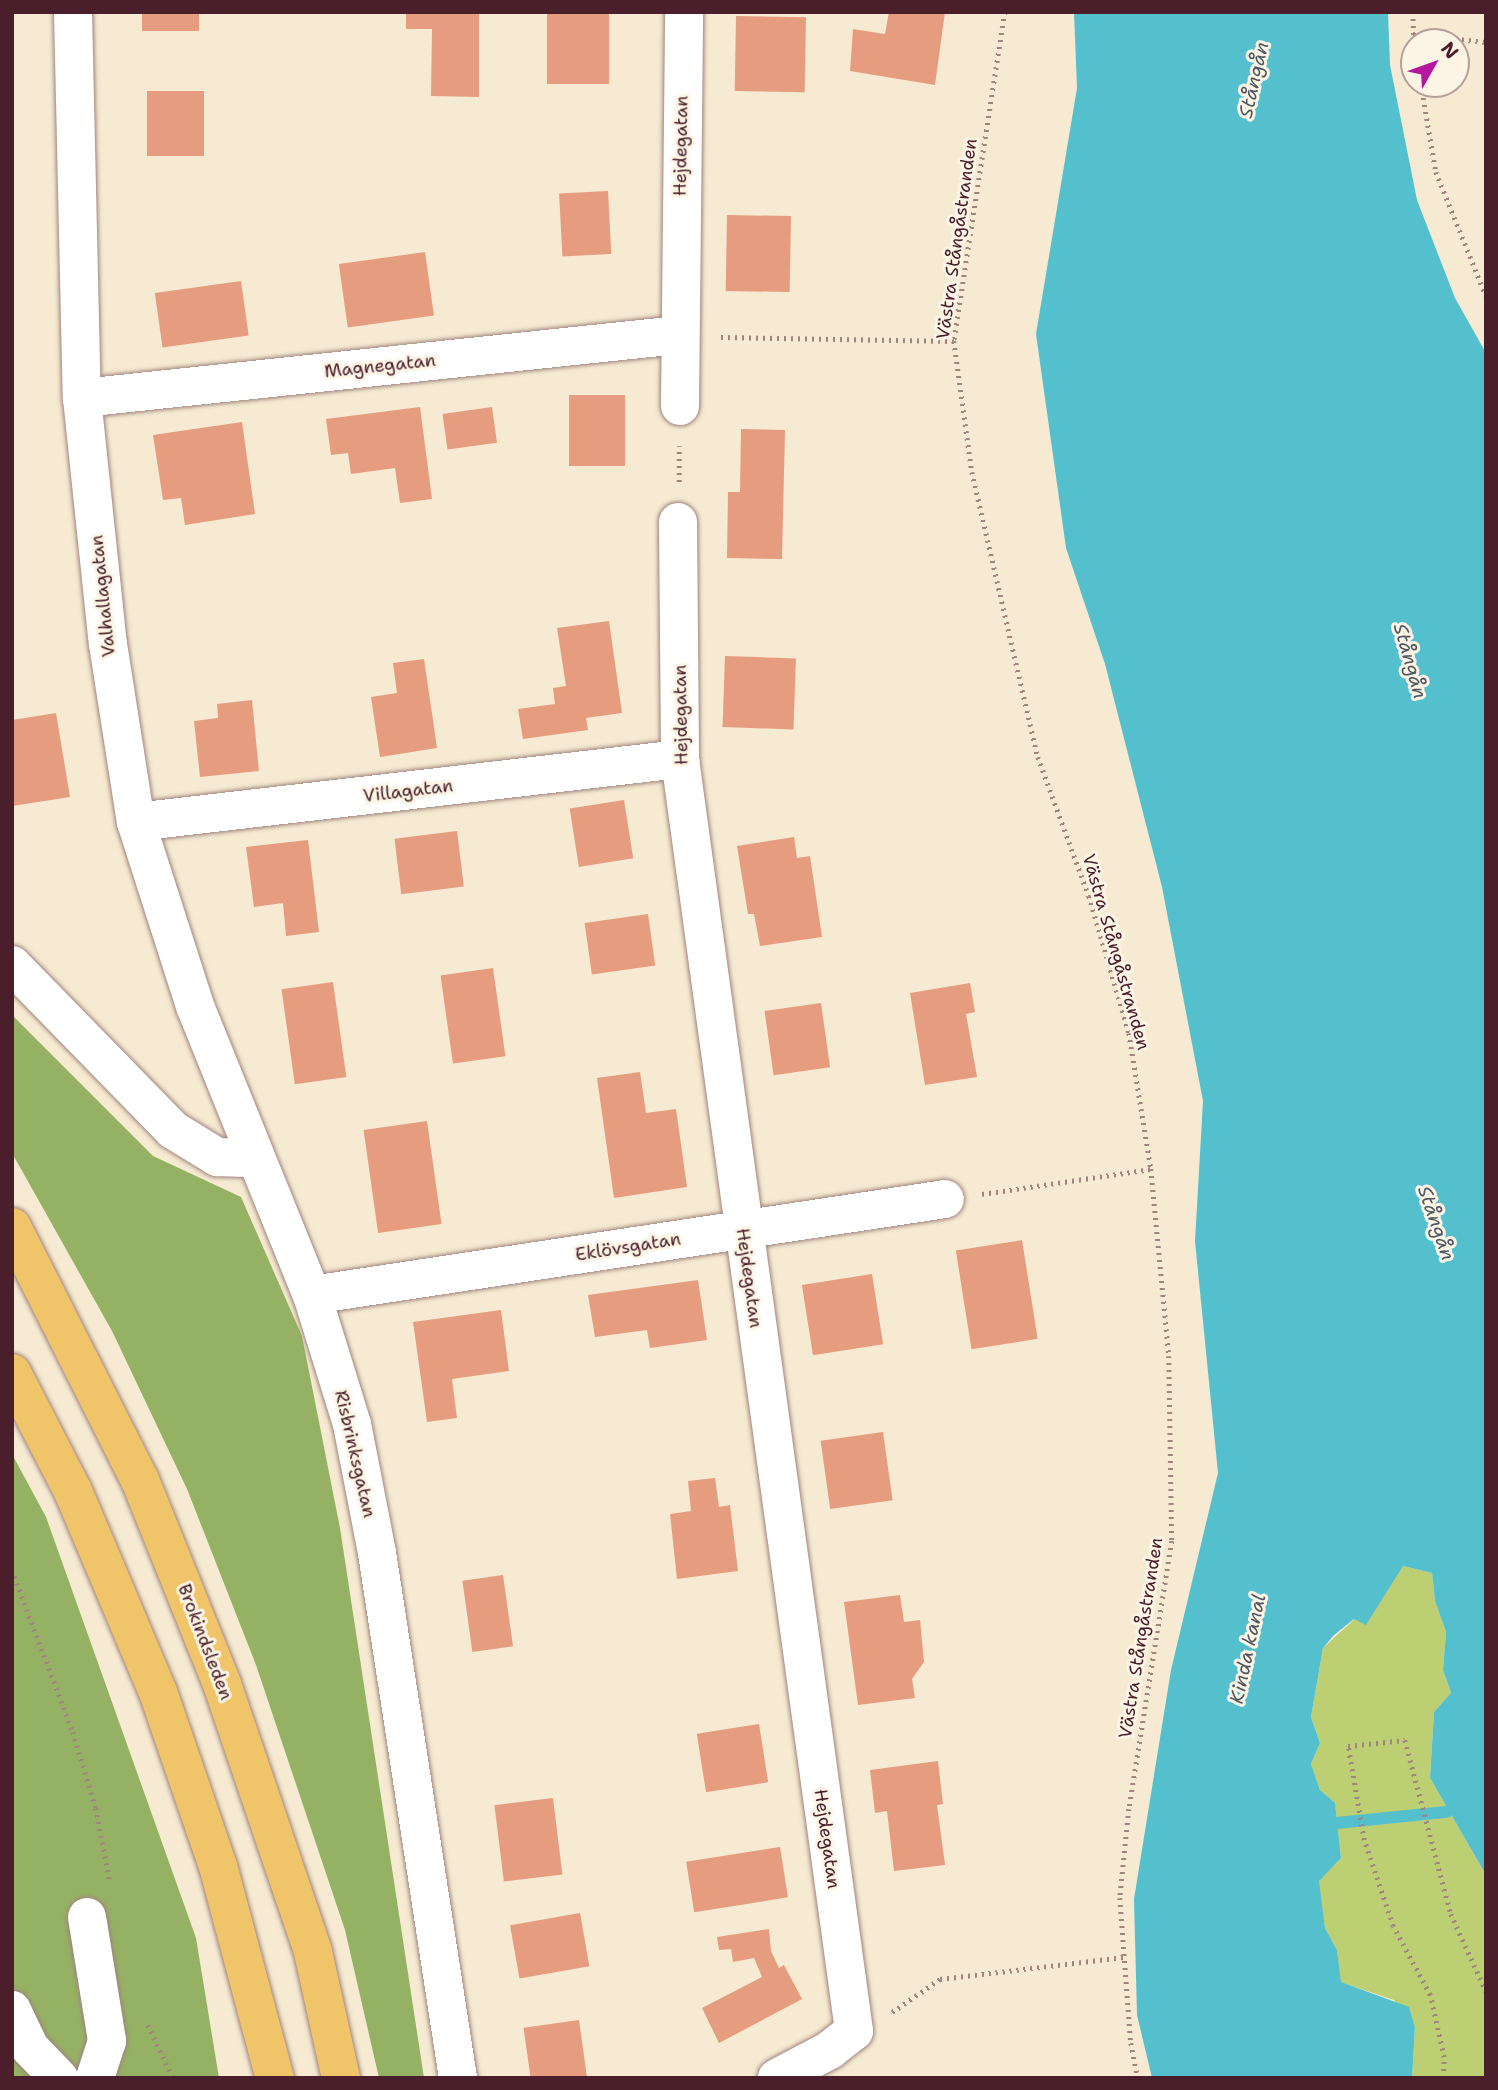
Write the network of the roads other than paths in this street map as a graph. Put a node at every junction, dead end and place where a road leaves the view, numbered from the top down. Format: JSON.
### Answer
{"nodes":[{"id":1,"x":74,"y":12,"type":"edge"},
{"id":2,"x":684,"y":12,"type":"edge"},
{"id":3,"x":678,"y":335,"type":"junction"},
{"id":4,"x":82,"y":398,"type":"junction"},
{"id":5,"x":680,"y":406,"type":"road end"},
{"id":6,"x":678,"y":522,"type":"road end"},
{"id":7,"x":680,"y":760,"type":"junction"},
{"id":8,"x":136,"y":822,"type":"junction"},
{"id":9,"x":12,"y":965,"type":"edge"},
{"id":10,"x":253,"y":1158,"type":"junction"},
{"id":11,"x":945,"y":1199,"type":"dead end"},
{"id":12,"x":12,"y":1227,"type":"edge"},
{"id":13,"x":742,"y":1230,"type":"junction"},
{"id":14,"x":312,"y":1295,"type":"junction"},
{"id":15,"x":12,"y":1373,"type":"edge"},
{"id":16,"x":100,"y":1906,"type":"road end"},
{"id":17,"x":12,"y":2010,"type":"edge"},
{"id":18,"x":843,"y":2053,"type":"edge"},
{"id":19,"x":59,"y":2078,"type":"edge"},
{"id":20,"x":95,"y":2078,"type":"edge"},
{"id":21,"x":275,"y":2078,"type":"edge"},
{"id":22,"x":341,"y":2078,"type":"edge"},
{"id":23,"x":458,"y":2078,"type":"edge"},
{"id":24,"x":777,"y":2078,"type":"edge"}],
"edges":[{"from":1,"to":4,"type":"street","name":"Valhallagatan"},
{"from":2,"to":3,"type":"street","name":"Hejdegatan"},
{"from":3,"to":4,"type":"street","name":"Magnegatan"},
{"from":3,"to":5,"type":"street","name":"Hejdegatan"},
{"from":4,"to":8,"type":"street","name":"Valhallagatan"},
{"from":6,"to":7,"type":"street","name":"Hejdegatan"},
{"from":7,"to":8,"type":"street","name":"Villagatan"},
{"from":7,"to":13,"type":"street","name":"Hejdegatan"},
{"from":8,"to":10,"type":"street","name":"Valhallagatan"},
{"from":9,"to":10,"type":"street"},
{"from":10,"to":14,"type":"street","name":"Risbrinksgatan"},
{"from":11,"to":13,"type":"street","name":"Eklövsgatan"},
{"from":12,"to":22,"type":"main road","name":"Brokindsleden"},
{"from":13,"to":14,"type":"street","name":"Eklövsgatan"},
{"from":13,"to":18,"type":"street","name":"Hejdegatan"},
{"from":14,"to":23,"type":"street","name":"Risbrinksgatan"},
{"from":15,"to":21,"type":"main road"},
{"from":16,"to":20,"type":"street"},
{"from":17,"to":19,"type":"street"},
{"from":18,"to":24,"type":"street"}]}
